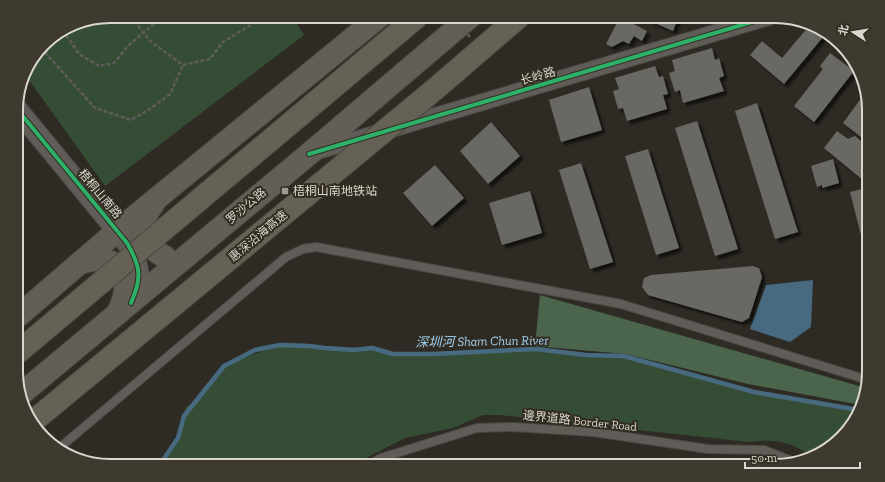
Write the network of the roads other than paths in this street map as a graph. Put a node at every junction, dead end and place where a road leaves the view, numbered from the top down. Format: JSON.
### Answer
{"nodes":[{"id":1,"x":371,"y":23,"type":"edge"},
{"id":2,"x":410,"y":23,"type":"edge"},
{"id":3,"x":463,"y":23,"type":"edge"},
{"id":4,"x":512,"y":23,"type":"edge"},
{"id":5,"x":749,"y":23,"type":"edge"},
{"id":6,"x":23,"y":116,"type":"edge"},
{"id":7,"x":309,"y":154,"type":"junction"},
{"id":8,"x":160,"y":195,"type":"junction"},
{"id":9,"x":122,"y":237,"type":"junction"},
{"id":10,"x":190,"y":252,"type":"junction"},
{"id":11,"x":165,"y":257,"type":"junction"},
{"id":12,"x":80,"y":263,"type":"junction"},
{"id":13,"x":124,"y":308,"type":"junction"},
{"id":14,"x":23,"y":312,"type":"edge"},
{"id":15,"x":23,"y":348,"type":"edge"},
{"id":16,"x":861,"y":378,"type":"edge"},
{"id":17,"x":25,"y":390,"type":"edge"},
{"id":18,"x":37,"y":418,"type":"edge"},
{"id":19,"x":63,"y":445,"type":"edge"},
{"id":20,"x":785,"y":458,"type":"edge"},
{"id":21,"x":379,"y":459,"type":"edge"}],
"edges":[{"from":1,"to":8,"type":"main road"},
{"from":2,"to":15,"type":"highway","bridge":true},
{"from":3,"to":7,"type":"main road","name":"罗沙公路"},
{"from":4,"to":18,"type":"highway","name":"惠深沿海高速","bridge":true},
{"from":5,"to":7,"type":"street","name":"长岭路"},
{"from":6,"to":9,"type":"street","name":"梧桐山南路"},
{"from":7,"to":10,"type":"main road","name":"罗沙公路"},
{"from":8,"to":9,"type":"main road"},
{"from":8,"to":11,"type":"main road"},
{"from":9,"to":11,"type":"street","name":"梧桐山南路"},
{"from":9,"to":12,"type":"main road"},
{"from":9,"to":13,"type":"street","name":"梧桐山南路"},
{"from":10,"to":11,"type":"street","name":"梧桐山南路"},
{"from":10,"to":13,"type":"main road","name":"罗沙公路"},
{"from":12,"to":13,"type":"main road"},
{"from":12,"to":14,"type":"main road"},
{"from":13,"to":17,"type":"main road","name":"罗沙公路"},
{"from":16,"to":19,"type":"lane"},
{"from":20,"to":21,"type":"lane","name":"邊界道路 Border Road"}]}
